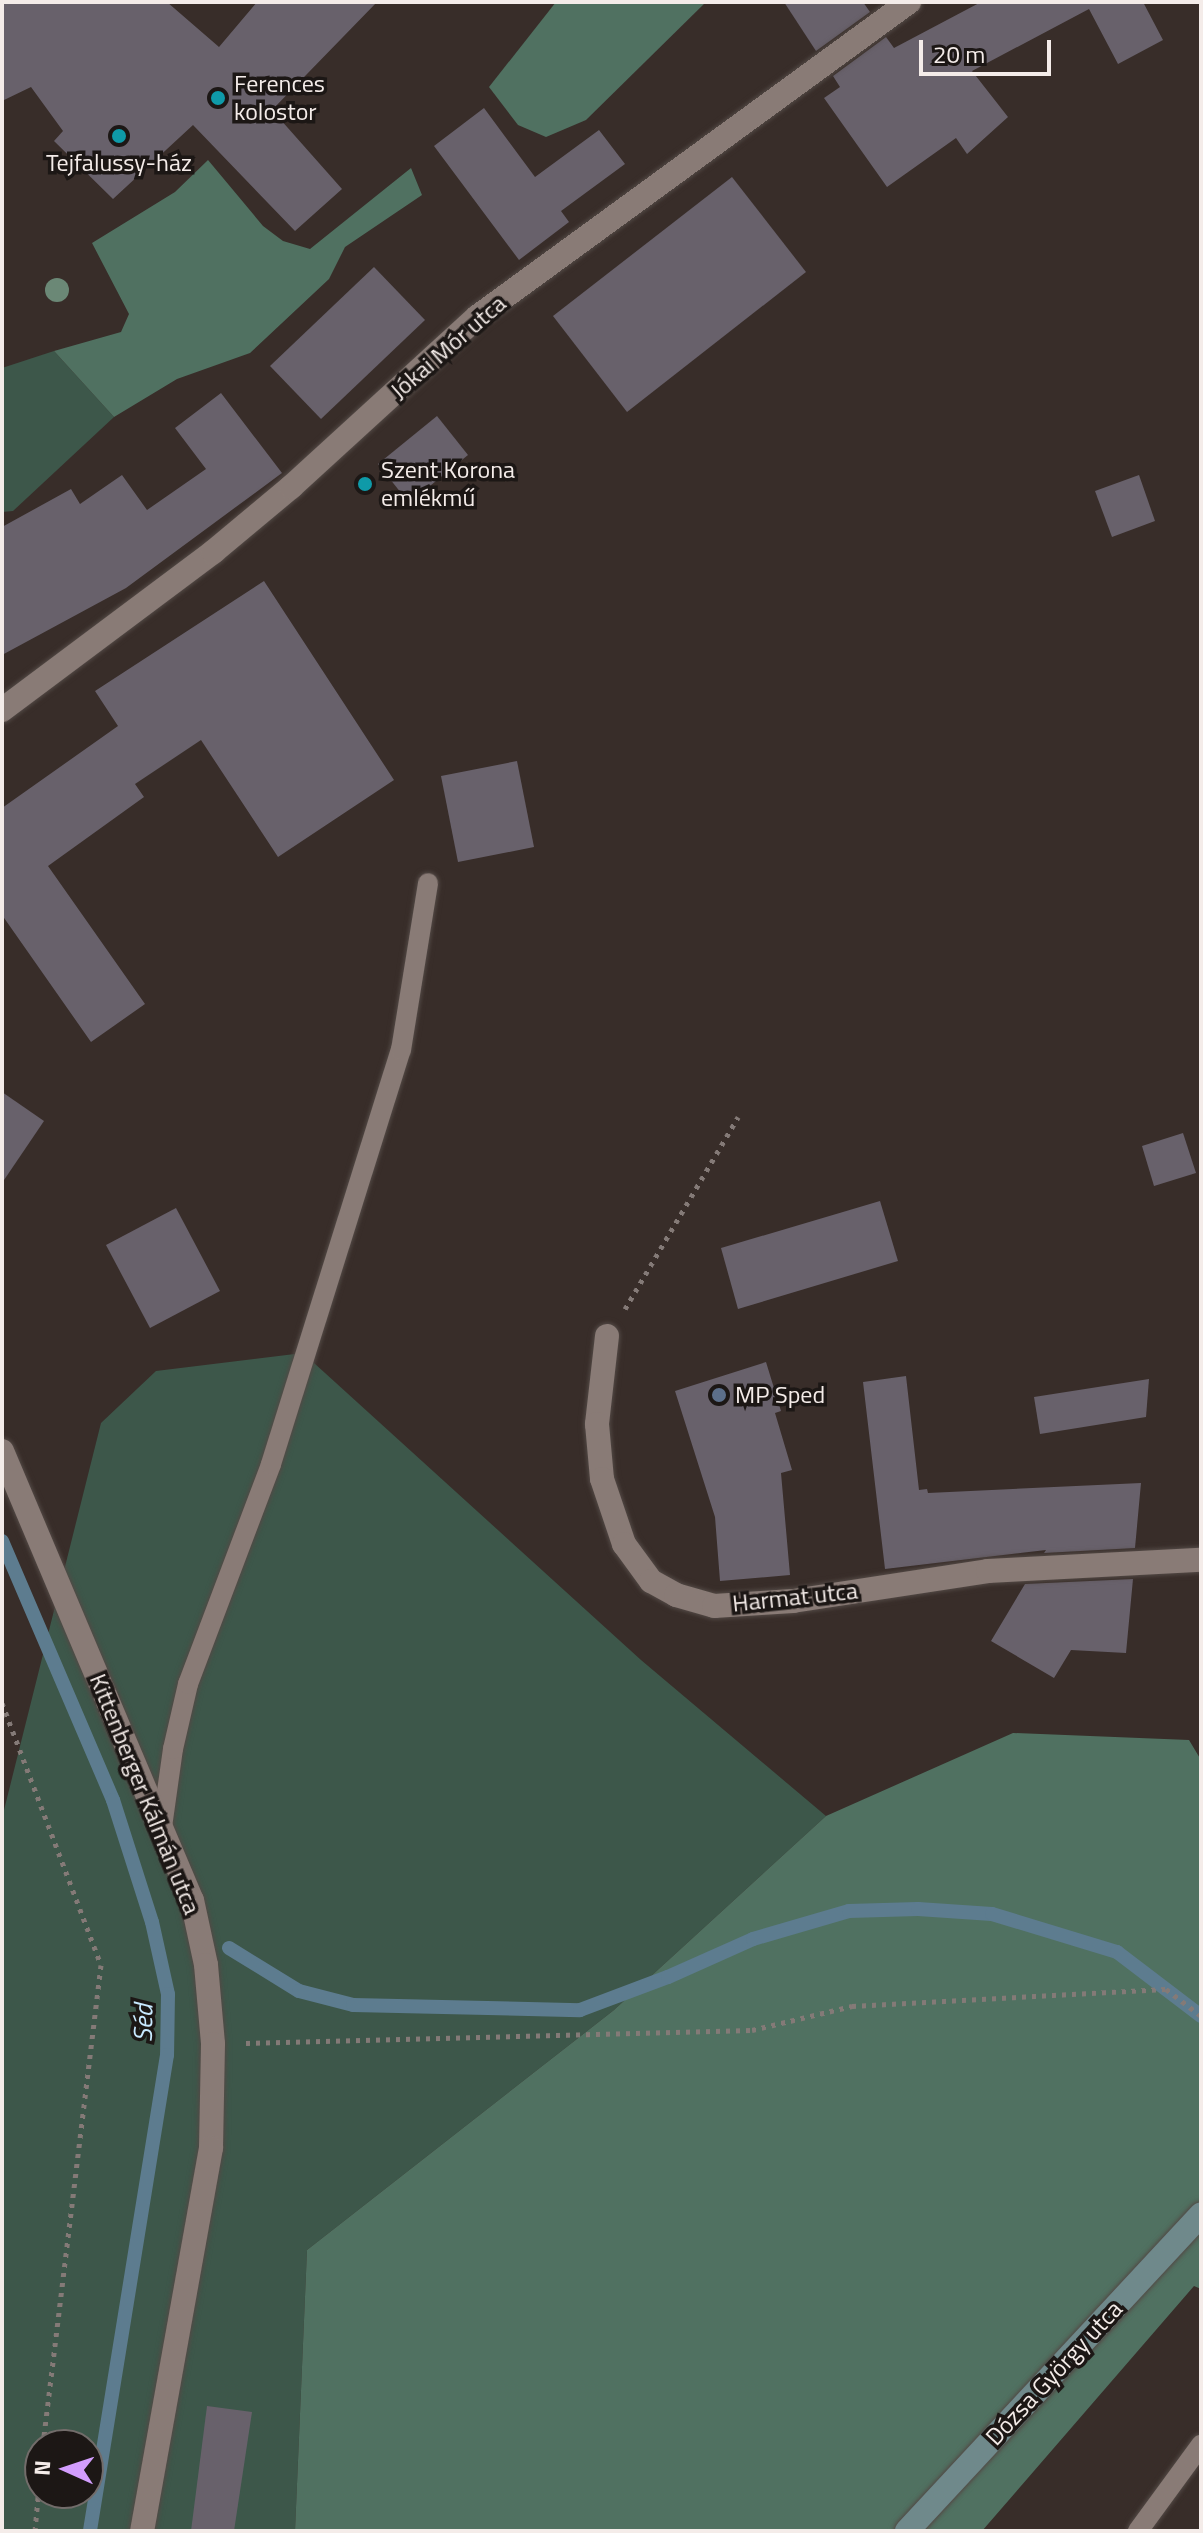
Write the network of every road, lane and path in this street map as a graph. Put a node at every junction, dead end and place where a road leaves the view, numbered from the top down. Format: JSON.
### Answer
{"nodes":[{"id":1,"x":909,"y":2,"type":"edge"},
{"id":2,"x":2,"y":710,"type":"edge"},
{"id":3,"x":428,"y":883,"type":"dead end"},
{"id":4,"x":738,"y":1117,"type":"dead end"},
{"id":5,"x":607,"y":1336,"type":"joint"},
{"id":6,"x":2,"y":1451,"type":"edge"},
{"id":7,"x":1201,"y":1560,"type":"edge"},
{"id":8,"x":2,"y":1703,"type":"edge"},
{"id":9,"x":162,"y":1828,"type":"junction"},
{"id":10,"x":1201,"y":2016,"type":"edge"},
{"id":11,"x":213,"y":2044,"type":"junction"},
{"id":12,"x":1201,"y":2215,"type":"edge"},
{"id":13,"x":45,"y":2429,"type":"edge"},
{"id":14,"x":1201,"y":2445,"type":"edge"},
{"id":15,"x":37,"y":2509,"type":"edge"},
{"id":16,"x":35,"y":2531,"type":"edge"},
{"id":17,"x":142,"y":2531,"type":"edge"},
{"id":18,"x":907,"y":2531,"type":"edge"},
{"id":19,"x":1138,"y":2531,"type":"edge"}],
"edges":[{"from":1,"to":2,"type":"street","name":"Jókai Mór utca"},
{"from":3,"to":9,"type":"lane"},
{"from":4,"to":5,"type":"path"},
{"from":5,"to":7,"type":"street","name":"Harmat utca"},
{"from":6,"to":9,"type":"street","name":"Kittenberger Kálmán utca"},
{"from":8,"to":13,"type":"path"},
{"from":9,"to":11,"type":"street","name":"Kittenberger Kálmán utca"},
{"from":10,"to":11,"type":"path"},
{"from":11,"to":17,"type":"street","name":"Kittenberger Kálmán utca"},
{"from":12,"to":18,"type":"main road","name":"Dózsa György utca"},
{"from":14,"to":19,"type":"lane"},
{"from":15,"to":16,"type":"path"}]}
